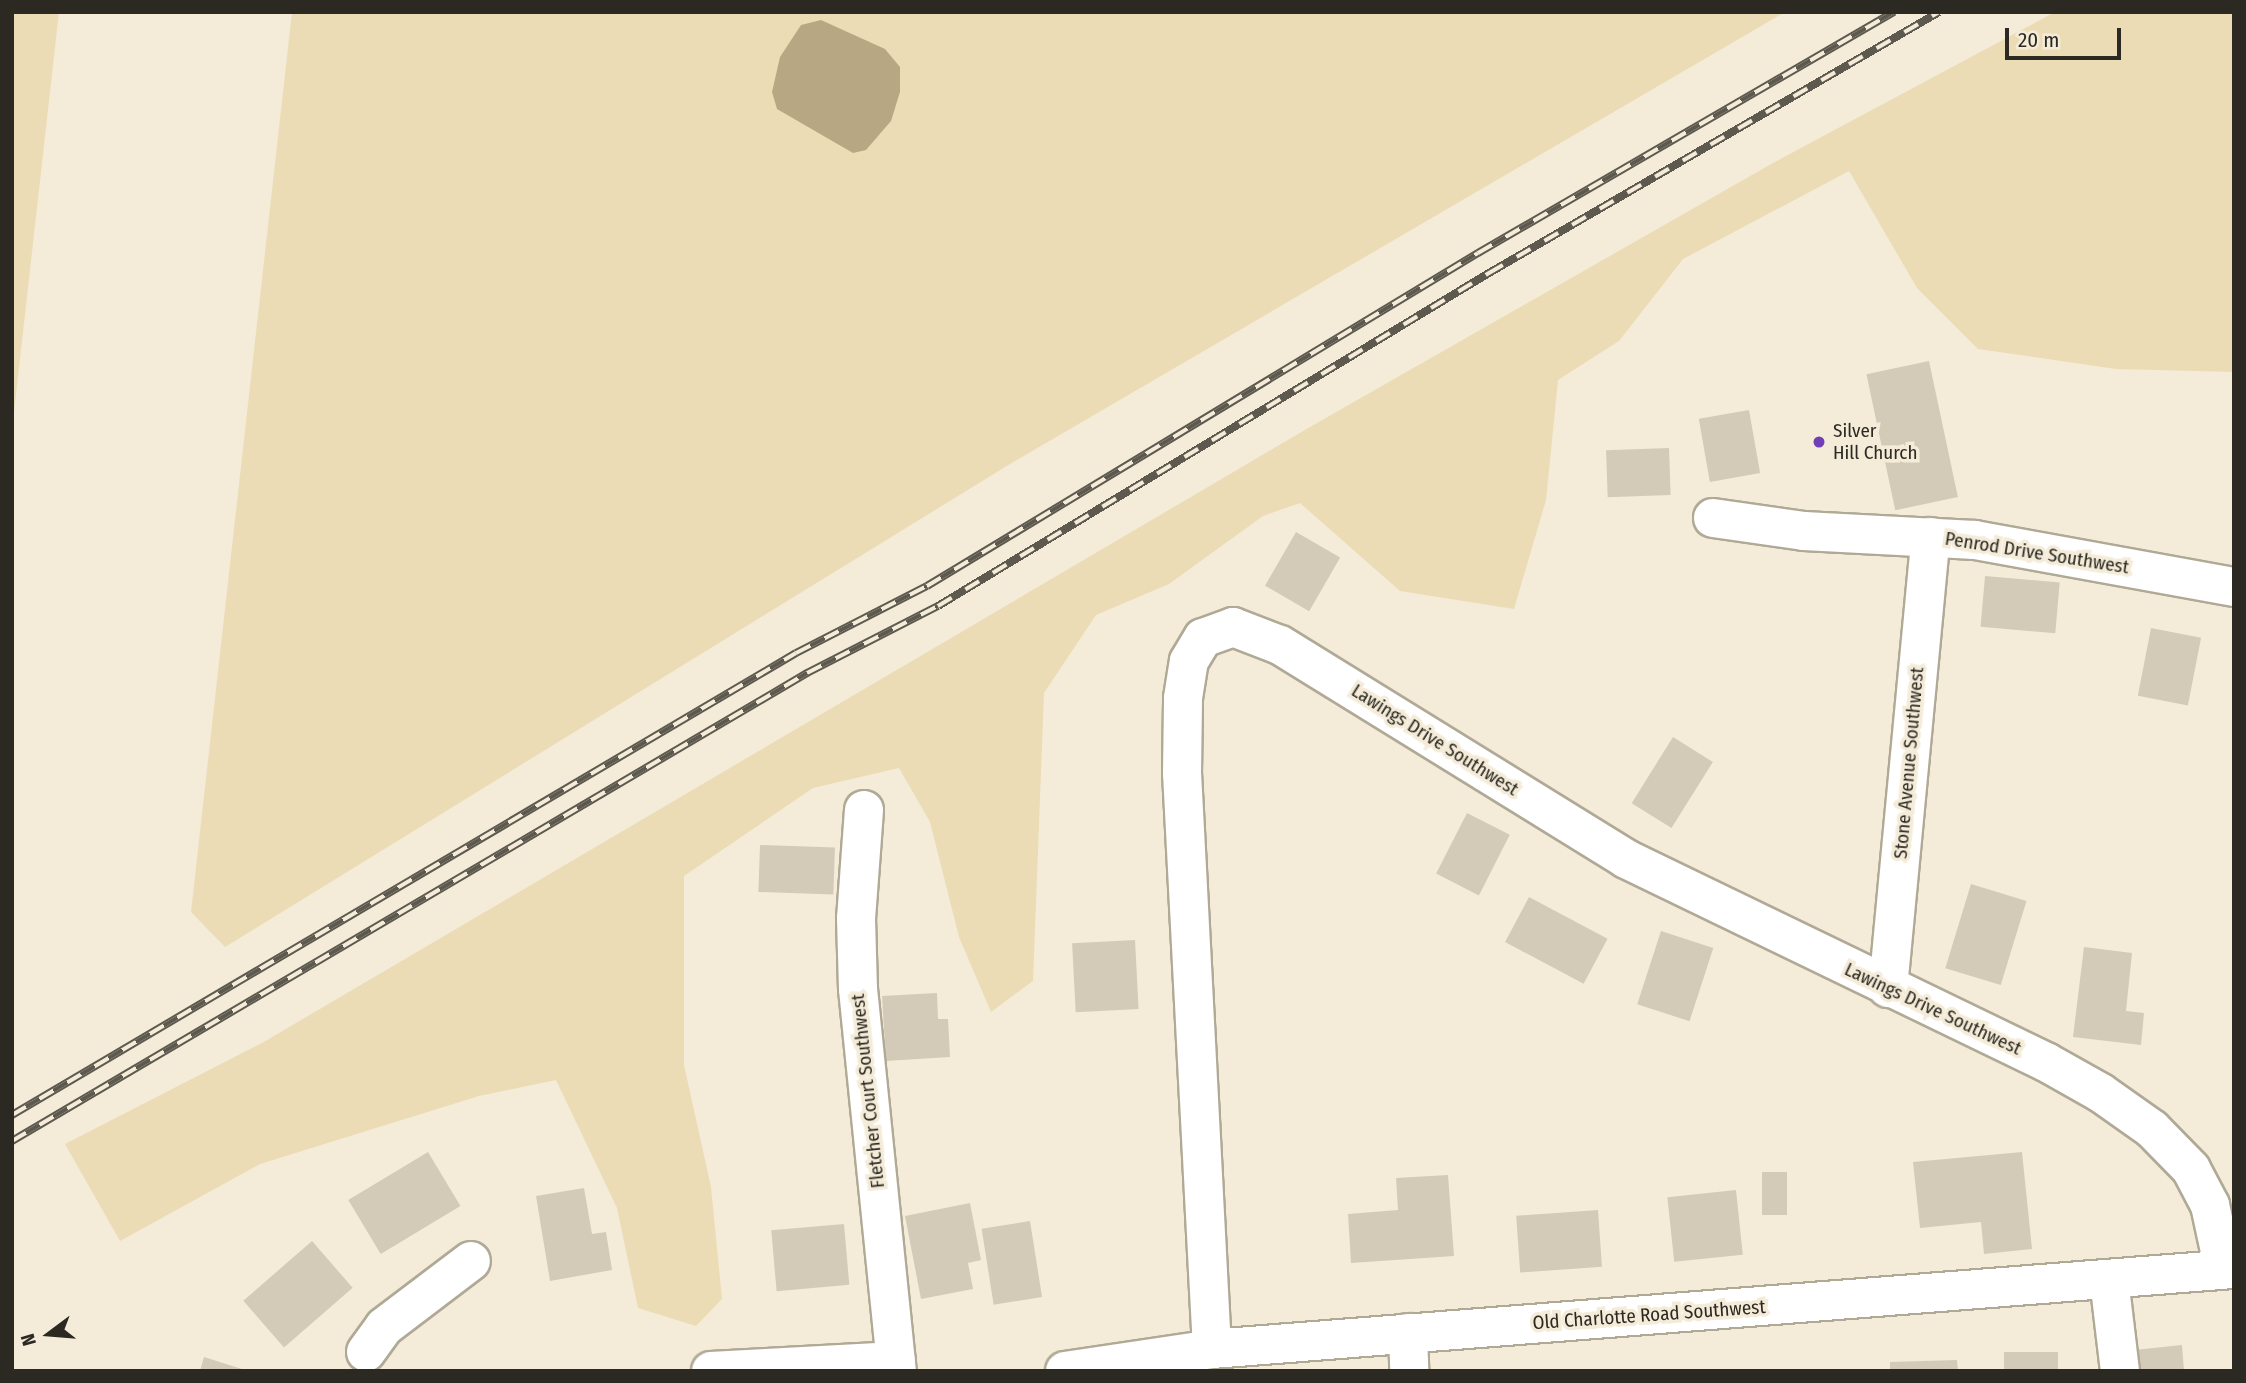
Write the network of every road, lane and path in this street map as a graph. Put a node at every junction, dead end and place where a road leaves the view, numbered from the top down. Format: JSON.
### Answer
{"nodes":[{"id":1,"x":1713,"y":518,"type":"dead end"},
{"id":2,"x":1931,"y":537,"type":"junction"},
{"id":3,"x":2234,"y":587,"type":"edge"},
{"id":4,"x":864,"y":810,"type":"dead end"},
{"id":5,"x":1888,"y":988,"type":"junction"},
{"id":6,"x":471,"y":1261,"type":"dead end"},
{"id":7,"x":2229,"y":1270,"type":"edge"},
{"id":8,"x":2109,"y":1279,"type":"junction"},
{"id":9,"x":1408,"y":1333,"type":"junction"},
{"id":10,"x":1212,"y":1349,"type":"junction"},
{"id":11,"x":365,"y":1364,"type":"edge"},
{"id":12,"x":1116,"y":1365,"type":"edge"},
{"id":13,"x":897,"y":1366,"type":"edge"},
{"id":14,"x":711,"y":1371,"type":"edge"},
{"id":15,"x":1065,"y":1371,"type":"edge"},
{"id":16,"x":1409,"y":1371,"type":"edge"},
{"id":17,"x":2120,"y":1371,"type":"edge"}],
"edges":[{"from":1,"to":2,"type":"street","name":"Penrod Drive Southwest"},
{"from":2,"to":3,"type":"street","name":"Penrod Drive Southwest"},
{"from":2,"to":5,"type":"street","name":"Stone Avenue Southwest"},
{"from":4,"to":13,"type":"street","name":"Fletcher Court Southwest"},
{"from":5,"to":7,"type":"street","name":"Lawings Drive Southwest"},
{"from":5,"to":10,"type":"street","name":"Lawings Drive Southwest"},
{"from":6,"to":11,"type":"street"},
{"from":7,"to":8,"type":"street","name":"Old Charlotte Road Southwest"},
{"from":8,"to":9,"type":"street","name":"Old Charlotte Road Southwest"},
{"from":8,"to":17,"type":"street"},
{"from":9,"to":10,"type":"street","name":"Old Charlotte Road Southwest"},
{"from":9,"to":16,"type":"street"},
{"from":10,"to":12,"type":"street","name":"Old Charlotte Road Southwest"},
{"from":12,"to":15,"type":"street","name":"Old Charlotte Road Southwest"},
{"from":13,"to":14,"type":"street"}]}
